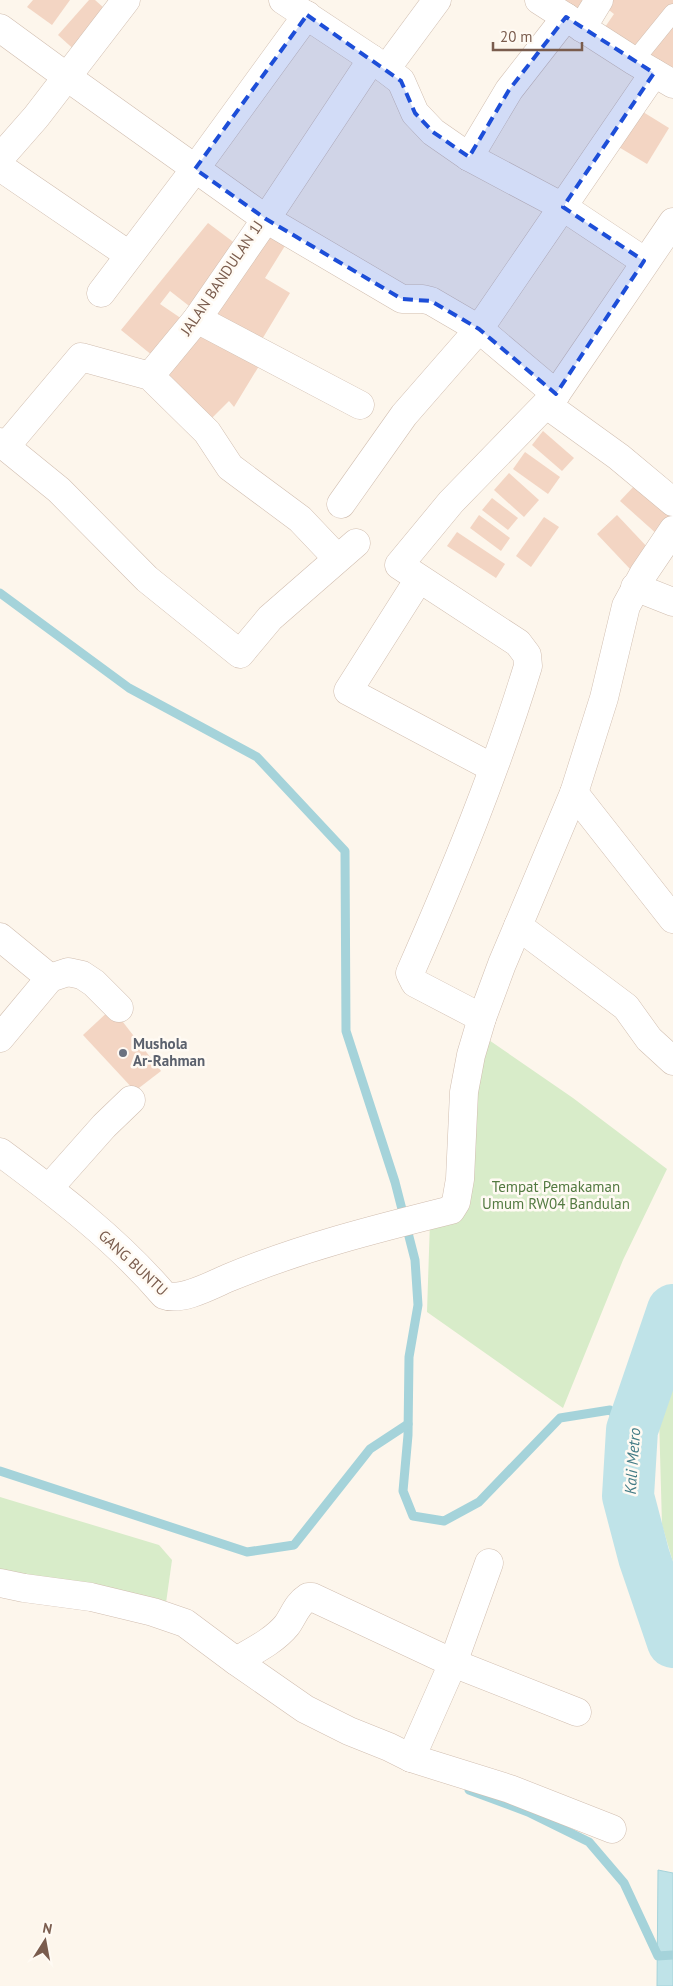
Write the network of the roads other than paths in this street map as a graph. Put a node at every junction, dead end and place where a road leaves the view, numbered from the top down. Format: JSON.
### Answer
{"nodes":[{"id":1,"x":126,"y":0,"type":"edge"},
{"id":2,"x":283,"y":0,"type":"edge"},
{"id":3,"x":436,"y":0,"type":"edge"},
{"id":4,"x":539,"y":0,"type":"edge"},
{"id":5,"x":599,"y":0,"type":"edge"},
{"id":6,"x":673,"y":13,"type":"edge"},
{"id":7,"x":307,"y":15,"type":"junction"},
{"id":8,"x":574,"y":23,"type":"junction"},
{"id":9,"x":0,"y":28,"type":"edge"},
{"id":10,"x":379,"y":64,"type":"junction"},
{"id":11,"x":654,"y":73,"type":"edge"},
{"id":12,"x":67,"y":78,"type":"junction"},
{"id":13,"x":469,"y":157,"type":"junction"},
{"id":14,"x":0,"y":158,"type":"edge"},
{"id":15,"x":0,"y":166,"type":"edge"},
{"id":16,"x":195,"y":169,"type":"junction"},
{"id":17,"x":563,"y":207,"type":"junction"},
{"id":18,"x":266,"y":219,"type":"junction"},
{"id":19,"x":673,"y":222,"type":"edge"},
{"id":20,"x":129,"y":255,"type":"junction"},
{"id":21,"x":644,"y":262,"type":"junction"},
{"id":22,"x":101,"y":293,"type":"dead end"},
{"id":23,"x":197,"y":319,"type":"junction"},
{"id":24,"x":479,"y":329,"type":"junction"},
{"id":25,"x":150,"y":376,"type":"junction"},
{"id":26,"x":551,"y":399,"type":"junction"},
{"id":27,"x":360,"y":405,"type":"dead end"},
{"id":28,"x":3,"y":444,"type":"edge"},
{"id":29,"x":673,"y":502,"type":"edge"},
{"id":30,"x":341,"y":504,"type":"dead end"},
{"id":31,"x":673,"y":530,"type":"edge"},
{"id":32,"x":419,"y":579,"type":"junction"},
{"id":33,"x":635,"y":587,"type":"junction"},
{"id":34,"x":673,"y":602,"type":"edge"},
{"id":35,"x":493,"y":768,"type":"junction"},
{"id":36,"x":574,"y":793,"type":"junction"},
{"id":37,"x":673,"y":918,"type":"edge"},
{"id":38,"x":518,"y":926,"type":"junction"},
{"id":39,"x":0,"y":938,"type":"edge"},
{"id":40,"x":50,"y":978,"type":"junction"},
{"id":41,"x":119,"y":1008,"type":"dead end"},
{"id":42,"x":482,"y":1018,"type":"junction"},
{"id":43,"x":0,"y":1038,"type":"edge"},
{"id":44,"x":673,"y":1061,"type":"edge"},
{"id":45,"x":131,"y":1100,"type":"dead end"},
{"id":46,"x":0,"y":1152,"type":"edge"},
{"id":47,"x":49,"y":1188,"type":"junction"},
{"id":48,"x":489,"y":1563,"type":"dead end"},
{"id":49,"x":0,"y":1583,"type":"edge"},
{"id":50,"x":236,"y":1661,"type":"junction"},
{"id":51,"x":453,"y":1663,"type":"junction"},
{"id":52,"x":577,"y":1712,"type":"dead end"},
{"id":53,"x":411,"y":1758,"type":"junction"},
{"id":54,"x":612,"y":1829,"type":"dead end"}],
"edges":[{"from":1,"to":12,"type":"street"},
{"from":2,"to":7,"type":"street"},
{"from":3,"to":10,"type":"street"},
{"from":4,"to":8,"type":"street"},
{"from":5,"to":8,"type":"street"},
{"from":6,"to":11,"type":"lane"},
{"from":7,"to":10,"type":"street"},
{"from":7,"to":16,"type":"street"},
{"from":8,"to":11,"type":"street"},
{"from":8,"to":13,"type":"street"},
{"from":9,"to":12,"type":"street","name":"JALAN BANDULAN 1J"},
{"from":10,"to":13,"type":"street"},
{"from":10,"to":18,"type":"street"},
{"from":11,"to":17,"type":"street"},
{"from":12,"to":14,"type":"street"},
{"from":12,"to":16,"type":"street","name":"JALAN BANDULAN 1J"},
{"from":13,"to":17,"type":"street"},
{"from":15,"to":20,"type":"street"},
{"from":16,"to":18,"type":"street","name":"JALAN BANDULAN 1J"},
{"from":16,"to":20,"type":"street"},
{"from":17,"to":21,"type":"street"},
{"from":17,"to":24,"type":"street"},
{"from":18,"to":23,"type":"street","name":"JALAN BANDULAN 1J"},
{"from":18,"to":24,"type":"street"},
{"from":19,"to":21,"type":"street"},
{"from":20,"to":22,"type":"street"},
{"from":21,"to":26,"type":"street"},
{"from":23,"to":25,"type":"street","name":"JALAN BANDULAN 1J"},
{"from":23,"to":27,"type":"street"},
{"from":24,"to":26,"type":"street"},
{"from":24,"to":30,"type":"street"},
{"from":25,"to":28,"type":"street"},
{"from":25,"to":28,"type":"street"},
{"from":26,"to":29,"type":"street"},
{"from":26,"to":32,"type":"street"},
{"from":31,"to":33,"type":"street"},
{"from":32,"to":35,"type":"street"},
{"from":32,"to":35,"type":"street"},
{"from":33,"to":34,"type":"street"},
{"from":33,"to":36,"type":"street"},
{"from":35,"to":42,"type":"street"},
{"from":36,"to":37,"type":"street"},
{"from":36,"to":38,"type":"street"},
{"from":38,"to":42,"type":"street"},
{"from":38,"to":44,"type":"street"},
{"from":39,"to":40,"type":"street"},
{"from":40,"to":41,"type":"street"},
{"from":40,"to":43,"type":"street"},
{"from":42,"to":47,"type":"street","name":"GANG BUNTU"},
{"from":45,"to":47,"type":"street"},
{"from":46,"to":47,"type":"street","name":"GANG BUNTU"},
{"from":48,"to":51,"type":"street"},
{"from":49,"to":50,"type":"street"},
{"from":50,"to":51,"type":"street"},
{"from":50,"to":53,"type":"street"},
{"from":51,"to":52,"type":"street"},
{"from":51,"to":53,"type":"street"},
{"from":53,"to":54,"type":"street"}]}
